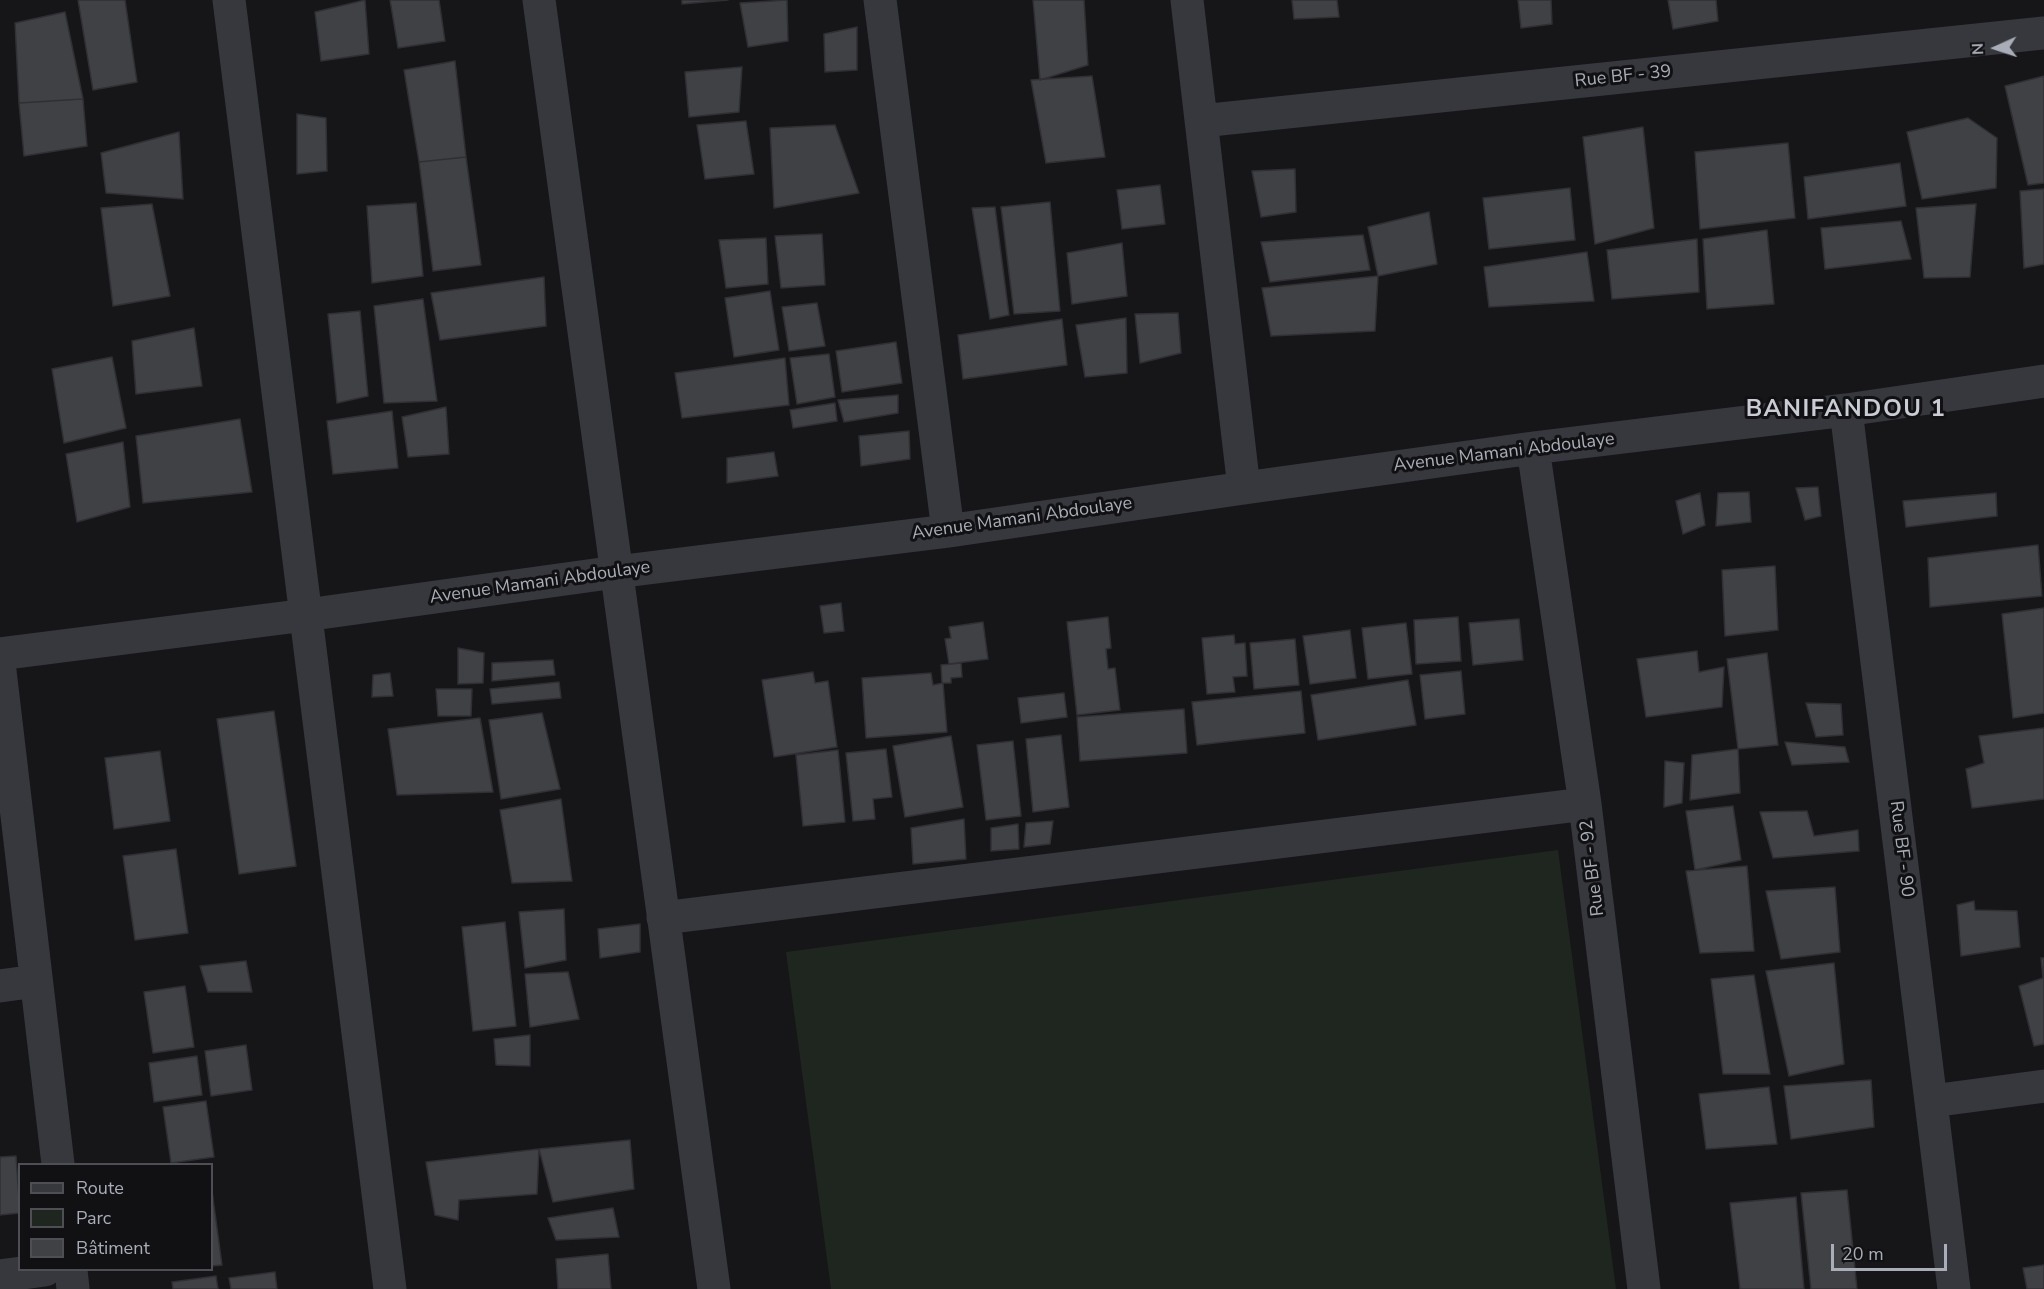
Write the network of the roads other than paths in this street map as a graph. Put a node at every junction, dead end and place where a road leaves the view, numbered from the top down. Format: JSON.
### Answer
{"nodes":[{"id":1,"x":229,"y":0,"type":"edge"},
{"id":2,"x":539,"y":0,"type":"edge"},
{"id":3,"x":880,"y":0,"type":"edge"},
{"id":4,"x":1187,"y":0,"type":"edge"},
{"id":5,"x":2044,"y":33,"type":"edge"},
{"id":6,"x":1201,"y":121,"type":"junction"},
{"id":7,"x":2044,"y":381,"type":"edge"},
{"id":8,"x":1846,"y":410,"type":"junction"},
{"id":9,"x":1533,"y":448,"type":"junction"},
{"id":10,"x":1244,"y":488,"type":"junction"},
{"id":11,"x":948,"y":531,"type":"junction"},
{"id":12,"x":616,"y":572,"type":"junction"},
{"id":13,"x":306,"y":615,"type":"junction"},
{"id":14,"x":0,"y":654,"type":"edge"},
{"id":15,"x":0,"y":671,"type":"edge"},
{"id":16,"x":1585,"y":804,"type":"junction"},
{"id":17,"x":663,"y":918,"type":"junction"},
{"id":18,"x":36,"y":981,"type":"junction"},
{"id":19,"x":0,"y":986,"type":"edge"},
{"id":20,"x":2044,"y":1086,"type":"edge"},
{"id":21,"x":1932,"y":1101,"type":"junction"},
{"id":22,"x":58,"y":1163,"type":"edge"},
{"id":23,"x":32,"y":1271,"type":"edge"},
{"id":24,"x":71,"y":1271,"type":"edge"},
{"id":25,"x":0,"y":1276,"type":"edge"},
{"id":26,"x":73,"y":1289,"type":"edge"},
{"id":27,"x":390,"y":1289,"type":"edge"},
{"id":28,"x":714,"y":1289,"type":"edge"},
{"id":29,"x":1644,"y":1289,"type":"edge"},
{"id":30,"x":1954,"y":1289,"type":"edge"}],
"edges":[{"from":1,"to":13,"type":"street"},
{"from":2,"to":12,"type":"street"},
{"from":3,"to":11,"type":"street"},
{"from":4,"to":6,"type":"street"},
{"from":5,"to":6,"type":"street","name":"Rue BF - 39"},
{"from":6,"to":10,"type":"street"},
{"from":7,"to":8,"type":"street","name":"Avenue Mamani Abdoulaye"},
{"from":8,"to":9,"type":"street","name":"Avenue Mamani Abdoulaye"},
{"from":8,"to":21,"type":"street","name":"Rue BF - 90"},
{"from":9,"to":10,"type":"street","name":"Avenue Mamani Abdoulaye"},
{"from":9,"to":16,"type":"street","name":"Rue BF - 92"},
{"from":10,"to":11,"type":"street","name":"Avenue Mamani Abdoulaye"},
{"from":11,"to":12,"type":"street","name":"Avenue Mamani Abdoulaye"},
{"from":12,"to":13,"type":"street","name":"Avenue Mamani Abdoulaye"},
{"from":12,"to":17,"type":"street"},
{"from":13,"to":14,"type":"street","name":"Avenue Mamani Abdoulaye"},
{"from":13,"to":27,"type":"street"},
{"from":15,"to":18,"type":"street"},
{"from":16,"to":17,"type":"street"},
{"from":16,"to":29,"type":"street","name":"Rue BF - 92"},
{"from":17,"to":28,"type":"street"},
{"from":18,"to":19,"type":"street"},
{"from":18,"to":22,"type":"street"},
{"from":20,"to":21,"type":"street"},
{"from":21,"to":30,"type":"street","name":"Rue BF - 90"},
{"from":23,"to":25,"type":"street"},
{"from":24,"to":26,"type":"street"}]}
